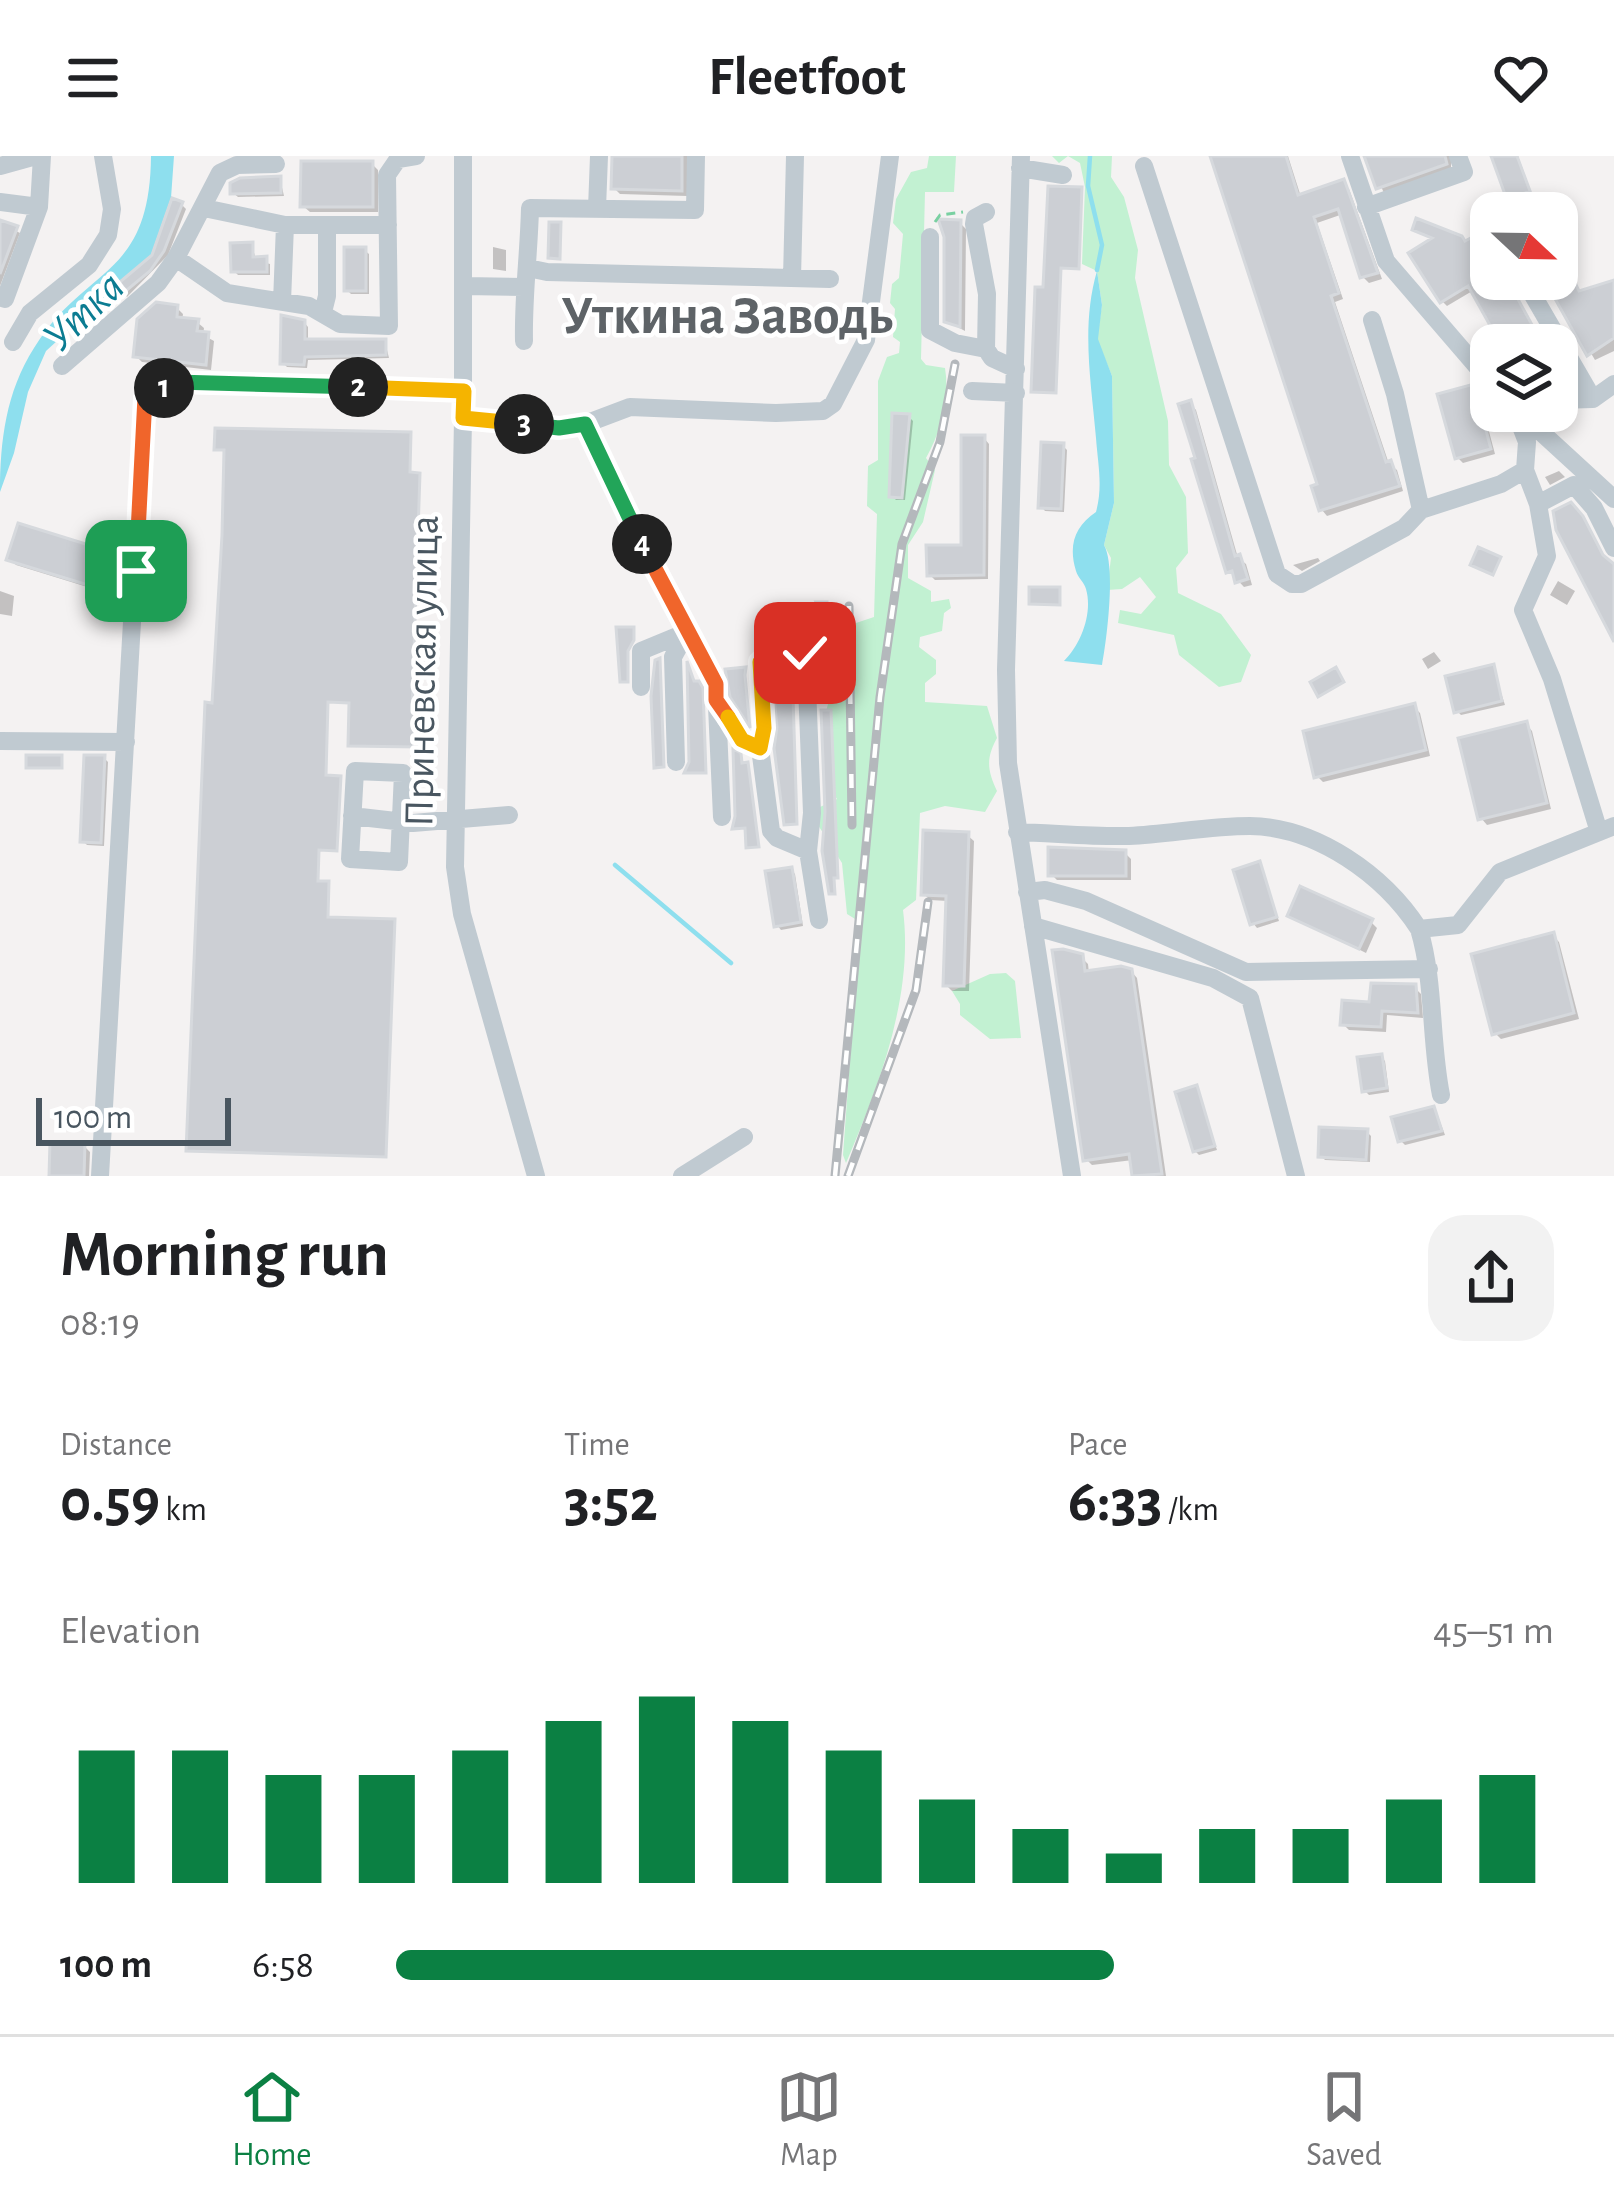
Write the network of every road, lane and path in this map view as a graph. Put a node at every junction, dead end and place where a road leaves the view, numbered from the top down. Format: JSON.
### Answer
{"nodes":[{"id":1,"x":39,"y":156,"type":"edge"},
{"id":2,"x":104,"y":156,"type":"edge"},
{"id":3,"x":416,"y":156,"type":"edge"},
{"id":4,"x":463,"y":156,"type":"edge"},
{"id":5,"x":599,"y":156,"type":"edge"},
{"id":6,"x":696,"y":156,"type":"edge"},
{"id":7,"x":795,"y":156,"type":"edge"},
{"id":8,"x":890,"y":156,"type":"edge"},
{"id":9,"x":1350,"y":156,"type":"edge"},
{"id":10,"x":1458,"y":156,"type":"edge"},
{"id":11,"x":1021,"y":162,"type":"edge"},
{"id":12,"x":275,"y":164,"type":"dead end"},
{"id":13,"x":0,"y":166,"type":"edge"},
{"id":14,"x":1144,"y":166,"type":"dead end"},
{"id":15,"x":1063,"y":175,"type":"dead end"},
{"id":16,"x":0,"y":202,"type":"edge"},
{"id":17,"x":39,"y":207,"type":"junction"},
{"id":18,"x":1020,"y":207,"type":"junction"},
{"id":19,"x":1366,"y":207,"type":"junction"},
{"id":20,"x":204,"y":208,"type":"junction"},
{"id":21,"x":597,"y":208,"type":"junction"},
{"id":22,"x":286,"y":225,"type":"junction"},
{"id":23,"x":327,"y":225,"type":"junction"},
{"id":24,"x":388,"y":225,"type":"junction"},
{"id":25,"x":930,"y":237,"type":"dead end"},
{"id":26,"x":176,"y":258,"type":"junction"},
{"id":27,"x":526,"y":278,"type":"junction"},
{"id":28,"x":792,"y":278,"type":"junction"},
{"id":29,"x":830,"y":279,"type":"dead end"},
{"id":30,"x":464,"y":286,"type":"junction"},
{"id":31,"x":0,"y":297,"type":"edge"},
{"id":32,"x":1536,"y":300,"type":"edge"},
{"id":33,"x":282,"y":302,"type":"junction"},
{"id":34,"x":322,"y":312,"type":"junction"},
{"id":35,"x":1372,"y":320,"type":"dead end"},
{"id":36,"x":524,"y":341,"type":"dead end"},
{"id":37,"x":14,"y":342,"type":"dead end"},
{"id":38,"x":986,"y":349,"type":"junction"},
{"id":39,"x":1470,"y":358,"type":"edge"},
{"id":40,"x":62,"y":366,"type":"dead end"},
{"id":41,"x":1016,"y":370,"type":"junction"},
{"id":42,"x":1614,"y":384,"type":"edge"},
{"id":43,"x":464,"y":391,"type":"junction"},
{"id":44,"x":972,"y":391,"type":"dead end"},
{"id":45,"x":1016,"y":393,"type":"junction"},
{"id":46,"x":1593,"y":398,"type":"junction"},
{"id":47,"x":1578,"y":399,"type":"edge"},
{"id":48,"x":463,"y":418,"type":"junction"},
{"id":49,"x":585,"y":424,"type":"junction"},
{"id":50,"x":1524,"y":432,"type":"edge"},
{"id":51,"x":1540,"y":432,"type":"edge"},
{"id":52,"x":1525,"y":470,"type":"junction"},
{"id":53,"x":1614,"y":499,"type":"edge"},
{"id":54,"x":1538,"y":504,"type":"junction"},
{"id":55,"x":1421,"y":510,"type":"junction"},
{"id":56,"x":1614,"y":548,"type":"edge"},
{"id":57,"x":809,"y":613,"type":"dead end"},
{"id":58,"x":687,"y":632,"type":"junction"},
{"id":59,"x":805,"y":653,"type":"junction"},
{"id":60,"x":640,"y":687,"type":"dead end"},
{"id":61,"x":716,"y":700,"type":"junction"},
{"id":62,"x":718,"y":735,"type":"junction"},
{"id":63,"x":0,"y":741,"type":"edge"},
{"id":64,"x":127,"y":742,"type":"junction"},
{"id":65,"x":751,"y":744,"type":"junction"},
{"id":66,"x":676,"y":762,"type":"dead end"},
{"id":67,"x":509,"y":815,"type":"dead end"},
{"id":68,"x":352,"y":816,"type":"junction"},
{"id":69,"x":722,"y":817,"type":"dead end"},
{"id":70,"x":400,"y":820,"type":"junction"},
{"id":71,"x":455,"y":820,"type":"junction"},
{"id":72,"x":1607,"y":829,"type":"edge"},
{"id":73,"x":1017,"y":832,"type":"junction"},
{"id":74,"x":808,"y":851,"type":"junction"},
{"id":75,"x":1027,"y":892,"type":"junction"},
{"id":76,"x":819,"y":920,"type":"dead end"},
{"id":77,"x":1033,"y":926,"type":"junction"},
{"id":78,"x":1419,"y":929,"type":"junction"},
{"id":79,"x":1429,"y":969,"type":"junction"},
{"id":80,"x":1441,"y":1095,"type":"dead end"},
{"id":81,"x":744,"y":1137,"type":"dead end"},
{"id":82,"x":100,"y":1176,"type":"edge"},
{"id":83,"x":536,"y":1176,"type":"edge"},
{"id":84,"x":682,"y":1176,"type":"edge"},
{"id":85,"x":1072,"y":1176,"type":"edge"},
{"id":86,"x":1296,"y":1176,"type":"edge"}],
"edges":[{"from":1,"to":13,"type":"street"},
{"from":1,"to":17,"type":"street"},
{"from":2,"to":37,"type":"street"},
{"from":3,"to":24,"type":"street"},
{"from":4,"to":30,"type":"street","name":"Приневская улица"},
{"from":5,"to":21,"type":"street"},
{"from":6,"to":21,"type":"street"},
{"from":7,"to":28,"type":"street"},
{"from":8,"to":49,"type":"street"},
{"from":9,"to":19,"type":"street"},
{"from":10,"to":19,"type":"street"},
{"from":11,"to":15,"type":"street"},
{"from":11,"to":18,"type":"street"},
{"from":12,"to":20,"type":"street"},
{"from":14,"to":55,"type":"street"},
{"from":16,"to":17,"type":"street"},
{"from":17,"to":31,"type":"street"},
{"from":18,"to":38,"type":"street"},
{"from":18,"to":41,"type":"street"},
{"from":19,"to":39,"type":"street"},
{"from":20,"to":22,"type":"street"},
{"from":20,"to":26,"type":"street"},
{"from":21,"to":27,"type":"street"},
{"from":22,"to":23,"type":"street"},
{"from":22,"to":33,"type":"street"},
{"from":23,"to":24,"type":"street"},
{"from":23,"to":34,"type":"street"},
{"from":24,"to":34,"type":"street"},
{"from":25,"to":38,"type":"street"},
{"from":26,"to":33,"type":"street"},
{"from":26,"to":40,"type":"street"},
{"from":27,"to":28,"type":"street"},
{"from":27,"to":30,"type":"street"},
{"from":27,"to":36,"type":"street"},
{"from":28,"to":29,"type":"street"},
{"from":30,"to":43,"type":"street","name":"Приневская улица"},
{"from":32,"to":46,"type":"street"},
{"from":33,"to":34,"type":"street"},
{"from":35,"to":55,"type":"street"},
{"from":38,"to":41,"type":"street"},
{"from":41,"to":45,"type":"street"},
{"from":42,"to":46,"type":"street"},
{"from":43,"to":48,"type":"street","name":"Приневская улица"},
{"from":43,"to":64,"type":"street"},
{"from":44,"to":45,"type":"street"},
{"from":45,"to":73,"type":"street"},
{"from":46,"to":47,"type":"street"},
{"from":48,"to":49,"type":"street"},
{"from":48,"to":71,"type":"street","name":"Приневская улица"},
{"from":49,"to":58,"type":"street"},
{"from":50,"to":52,"type":"street"},
{"from":51,"to":53,"type":"street"},
{"from":52,"to":54,"type":"street"},
{"from":52,"to":55,"type":"street"},
{"from":54,"to":56,"type":"street"},
{"from":54,"to":72,"type":"street"},
{"from":57,"to":59,"type":"street"},
{"from":58,"to":60,"type":"street"},
{"from":58,"to":61,"type":"street"},
{"from":58,"to":66,"type":"street"},
{"from":59,"to":65,"type":"street"},
{"from":59,"to":74,"type":"street"},
{"from":61,"to":62,"type":"street"},
{"from":61,"to":65,"type":"street"},
{"from":62,"to":65,"type":"street"},
{"from":62,"to":69,"type":"street"},
{"from":63,"to":64,"type":"street"},
{"from":64,"to":82,"type":"street"},
{"from":65,"to":74,"type":"street"},
{"from":67,"to":71,"type":"street"},
{"from":68,"to":70,"type":"street"},
{"from":68,"to":70,"type":"street"},
{"from":68,"to":70,"type":"street"},
{"from":70,"to":71,"type":"street"},
{"from":71,"to":83,"type":"street","name":"Приневская улица"},
{"from":72,"to":78,"type":"street"},
{"from":73,"to":75,"type":"street"},
{"from":73,"to":78,"type":"street"},
{"from":74,"to":76,"type":"street"},
{"from":75,"to":77,"type":"street"},
{"from":75,"to":79,"type":"street"},
{"from":77,"to":85,"type":"street"},
{"from":77,"to":86,"type":"street"},
{"from":78,"to":79,"type":"street"},
{"from":79,"to":80,"type":"street"},
{"from":81,"to":84,"type":"street"}]}
